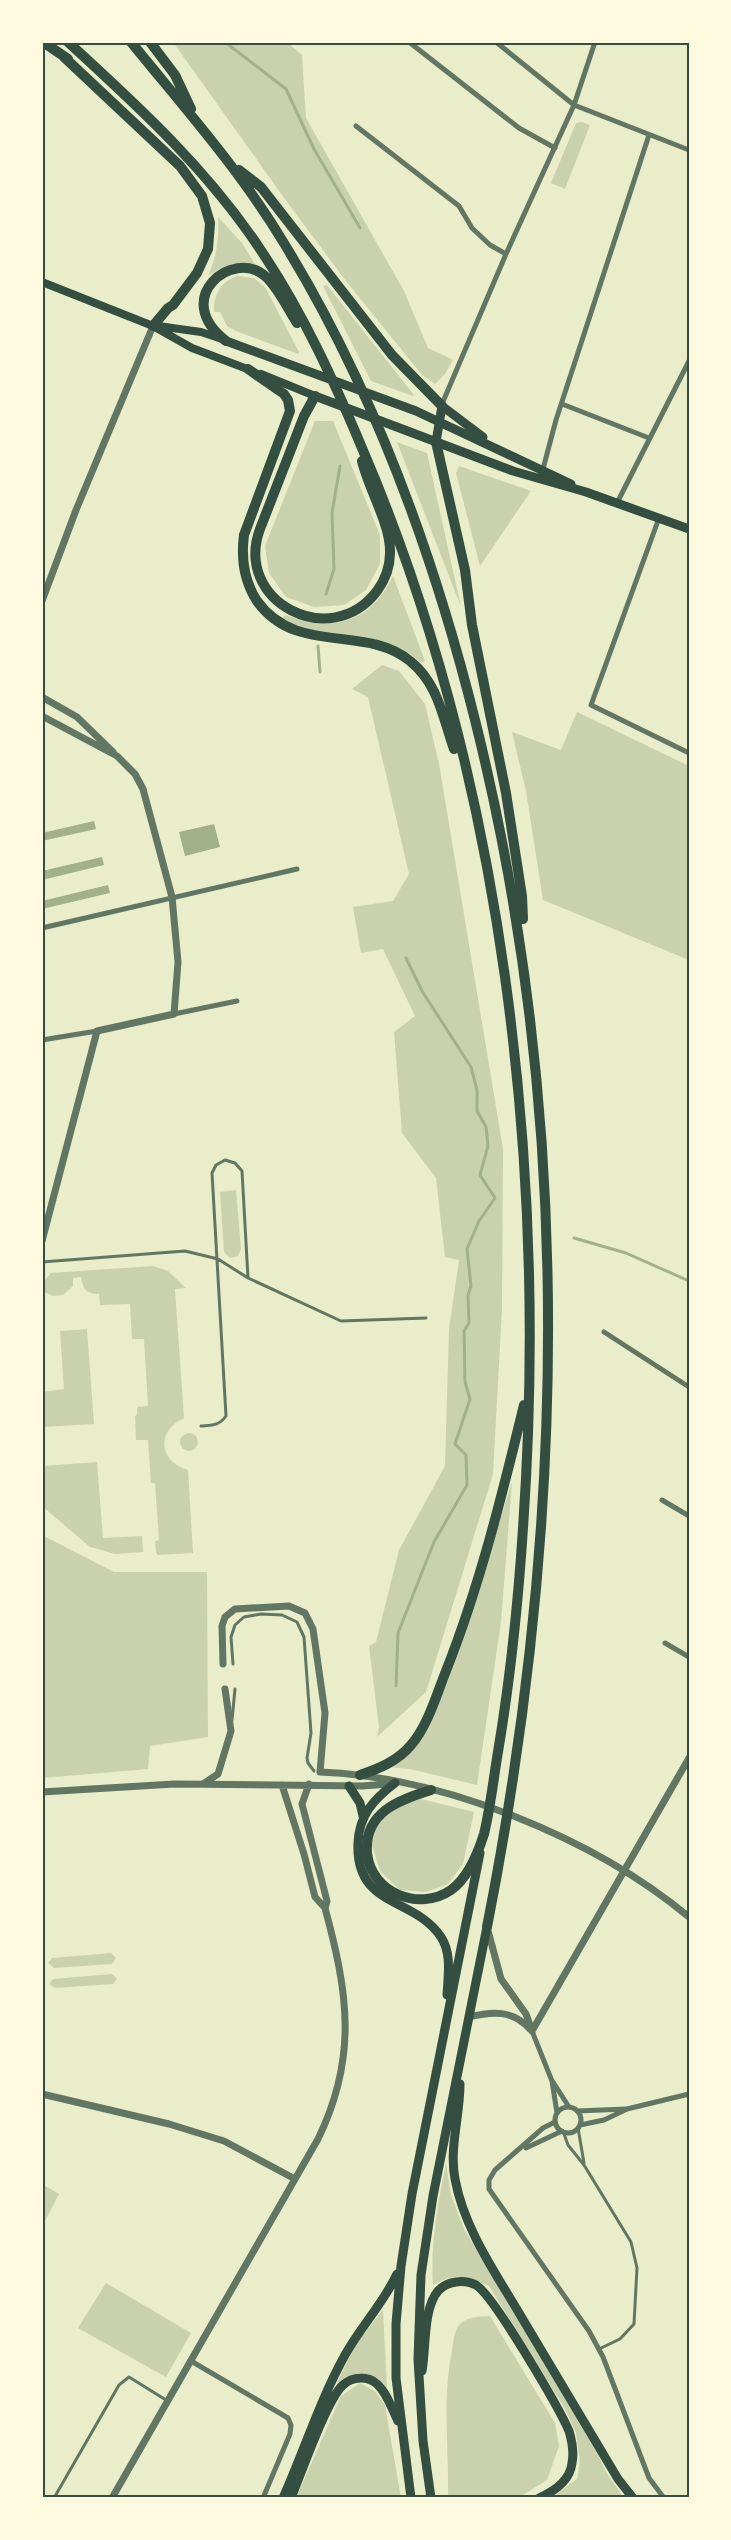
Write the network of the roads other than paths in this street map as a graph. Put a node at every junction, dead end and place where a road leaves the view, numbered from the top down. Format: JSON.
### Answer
{"nodes":[{"id":1,"x":43,"y":42,"type":"edge"},
{"id":2,"x":68,"y":42,"type":"edge"},
{"id":3,"x":130,"y":42,"type":"edge"},
{"id":4,"x":150,"y":42,"type":"edge"},
{"id":5,"x":409,"y":42,"type":"edge"},
{"id":6,"x":495,"y":42,"type":"edge"},
{"id":7,"x":595,"y":42,"type":"edge"},
{"id":8,"x":64,"y":57,"type":"junction"},
{"id":9,"x":574,"y":105,"type":"junction"},
{"id":10,"x":197,"y":123,"type":"junction"},
{"id":11,"x":356,"y":126,"type":"dead end"},
{"id":12,"x":649,"y":135,"type":"junction"},
{"id":13,"x":555,"y":148,"type":"junction"},
{"id":14,"x":689,"y":150,"type":"edge"},
{"id":15,"x":225,"y":158,"type":"junction"},
{"id":16,"x":191,"y":161,"type":"junction"},
{"id":17,"x":506,"y":255,"type":"junction"},
{"id":18,"x":42,"y":282,"type":"edge"},
{"id":19,"x":153,"y":326,"type":"junction"},
{"id":20,"x":226,"y":341,"type":"junction"},
{"id":21,"x":322,"y":360,"type":"junction"},
{"id":22,"x":689,"y":361,"type":"edge"},
{"id":23,"x":248,"y":369,"type":"junction"},
{"id":24,"x":315,"y":396,"type":"junction"},
{"id":25,"x":562,"y":404,"type":"junction"},
{"id":26,"x":442,"y":406,"type":"junction"},
{"id":27,"x":438,"y":421,"type":"junction"},
{"id":28,"x":354,"y":429,"type":"junction"},
{"id":29,"x":649,"y":438,"type":"junction"},
{"id":30,"x":436,"y":442,"type":"junction"},
{"id":31,"x":512,"y":454,"type":"junction"},
{"id":32,"x":543,"y":469,"type":"junction"},
{"id":33,"x":586,"y":492,"type":"junction"},
{"id":34,"x":617,"y":503,"type":"junction"},
{"id":35,"x":659,"y":518,"type":"junction"},
{"id":36,"x":689,"y":529,"type":"edge"},
{"id":37,"x":42,"y":601,"type":"edge"},
{"id":38,"x":42,"y":697,"type":"edge"},
{"id":39,"x":42,"y":716,"type":"edge"},
{"id":40,"x":689,"y":753,"type":"edge"},
{"id":41,"x":117,"y":756,"type":"junction"},
{"id":42,"x":471,"y":798,"type":"junction"},
{"id":43,"x":297,"y":869,"type":"dead end"},
{"id":44,"x":172,"y":897,"type":"junction"},
{"id":45,"x":42,"y":928,"type":"edge"},
{"id":46,"x":525,"y":973,"type":"junction"},
{"id":47,"x":237,"y":1001,"type":"dead end"},
{"id":48,"x":174,"y":1014,"type":"junction"},
{"id":49,"x":98,"y":1031,"type":"junction"},
{"id":50,"x":42,"y":1040,"type":"edge"},
{"id":51,"x":42,"y":1241,"type":"edge"},
{"id":52,"x":218,"y":1259,"type":"junction"},
{"id":53,"x":42,"y":1262,"type":"edge"},
{"id":54,"x":248,"y":1278,"type":"junction"},
{"id":55,"x":426,"y":1318,"type":"dead end"},
{"id":56,"x":604,"y":1332,"type":"dead end"},
{"id":57,"x":529,"y":1384,"type":"junction"},
{"id":58,"x":689,"y":1387,"type":"edge"},
{"id":59,"x":201,"y":1426,"type":"dead end"},
{"id":60,"x":662,"y":1500,"type":"dead end"},
{"id":61,"x":689,"y":1516,"type":"edge"},
{"id":62,"x":665,"y":1643,"type":"dead end"},
{"id":63,"x":689,"y":1657,"type":"edge"},
{"id":64,"x":223,"y":1664,"type":"dead end"},
{"id":65,"x":233,"y":1664,"type":"dead end"},
{"id":66,"x":225,"y":1689,"type":"dead end"},
{"id":67,"x":235,"y":1689,"type":"dead end"},
{"id":68,"x":231,"y":1731,"type":"junction"},
{"id":69,"x":689,"y":1758,"type":"edge"},
{"id":70,"x":317,"y":1772,"type":"junction"},
{"id":71,"x":360,"y":1775,"type":"junction"},
{"id":72,"x":395,"y":1783,"type":"junction"},
{"id":73,"x":203,"y":1784,"type":"junction"},
{"id":74,"x":309,"y":1784,"type":"junction"},
{"id":75,"x":282,"y":1785,"type":"junction"},
{"id":76,"x":349,"y":1786,"type":"junction"},
{"id":77,"x":431,"y":1790,"type":"junction"},
{"id":78,"x":42,"y":1792,"type":"edge"},
{"id":79,"x":363,"y":1816,"type":"junction"},
{"id":80,"x":483,"y":1836,"type":"junction"},
{"id":81,"x":624,"y":1872,"type":"junction"},
{"id":82,"x":325,"y":1908,"type":"junction"},
{"id":83,"x":689,"y":1917,"type":"edge"},
{"id":84,"x":487,"y":1927,"type":"junction"},
{"id":85,"x":469,"y":2017,"type":"junction"},
{"id":86,"x":532,"y":2031,"type":"junction"},
{"id":87,"x":445,"y":2032,"type":"junction"},
{"id":88,"x":460,"y":2065,"type":"junction"},
{"id":89,"x":552,"y":2081,"type":"junction"},
{"id":90,"x":42,"y":2094,"type":"edge"},
{"id":91,"x":689,"y":2094,"type":"edge"},
{"id":92,"x":569,"y":2107,"type":"junction"},
{"id":93,"x":627,"y":2109,"type":"junction"},
{"id":94,"x":577,"y":2111,"type":"junction"},
{"id":95,"x":557,"y":2113,"type":"junction"},
{"id":96,"x":555,"y":2122,"type":"junction"},
{"id":97,"x":579,"y":2127,"type":"junction"},
{"id":98,"x":563,"y":2131,"type":"junction"},
{"id":99,"x":519,"y":2151,"type":"junction"},
{"id":100,"x":584,"y":2165,"type":"junction"},
{"id":101,"x":295,"y":2179,"type":"junction"},
{"id":102,"x":401,"y":2266,"type":"junction"},
{"id":103,"x":599,"y":2349,"type":"junction"},
{"id":104,"x":191,"y":2361,"type":"junction"},
{"id":105,"x":419,"y":2389,"type":"junction"},
{"id":106,"x":168,"y":2401,"type":"junction"},
{"id":107,"x":400,"y":2427,"type":"junction"},
{"id":108,"x":54,"y":2498,"type":"edge"},
{"id":109,"x":112,"y":2498,"type":"edge"},
{"id":110,"x":263,"y":2498,"type":"edge"},
{"id":111,"x":283,"y":2498,"type":"edge"},
{"id":112,"x":291,"y":2498,"type":"edge"},
{"id":113,"x":411,"y":2498,"type":"edge"},
{"id":114,"x":431,"y":2498,"type":"edge"},
{"id":115,"x":540,"y":2498,"type":"edge"},
{"id":116,"x":633,"y":2498,"type":"edge"},
{"id":117,"x":664,"y":2498,"type":"edge"}],
"edges":[{"from":1,"to":8,"type":"highway"},
{"from":2,"to":16,"type":"highway"},
{"from":3,"to":10,"type":"highway"},
{"from":4,"to":10,"type":"highway"},
{"from":5,"to":13,"type":"street"},
{"from":6,"to":9,"type":"street"},
{"from":7,"to":9,"type":"street"},
{"from":8,"to":16,"type":"highway"},
{"from":8,"to":19,"type":"highway"},
{"from":9,"to":12,"type":"street"},
{"from":9,"to":13,"type":"street"},
{"from":10,"to":15,"type":"highway"},
{"from":11,"to":17,"type":"street"},
{"from":12,"to":14,"type":"street"},
{"from":12,"to":25,"type":"street"},
{"from":13,"to":17,"type":"street"},
{"from":15,"to":26,"type":"highway"},
{"from":15,"to":46,"type":"highway"},
{"from":16,"to":21,"type":"highway"},
{"from":17,"to":26,"type":"street"},
{"from":18,"to":19,"type":"main road"},
{"from":19,"to":20,"type":"main road"},
{"from":19,"to":23,"type":"main road"},
{"from":19,"to":37,"type":"street"},
{"from":20,"to":21,"type":"highway"},
{"from":20,"to":27,"type":"main road"},
{"from":21,"to":28,"type":"highway"},
{"from":22,"to":29,"type":"street"},
{"from":23,"to":24,"type":"main road"},
{"from":23,"to":42,"type":"highway"},
{"from":24,"to":28,"type":"highway"},
{"from":24,"to":30,"type":"main road"},
{"from":25,"to":29,"type":"street"},
{"from":25,"to":32,"type":"street"},
{"from":26,"to":27,"type":"main road"},
{"from":26,"to":31,"type":"main road"},
{"from":27,"to":30,"type":"main road"},
{"from":27,"to":31,"type":"main road"},
{"from":28,"to":42,"type":"highway"},
{"from":29,"to":34,"type":"street"},
{"from":30,"to":33,"type":"main road"},
{"from":30,"to":46,"type":"highway"},
{"from":31,"to":32,"type":"main road"},
{"from":32,"to":33,"type":"main road"},
{"from":33,"to":34,"type":"main road"},
{"from":34,"to":35,"type":"main road"},
{"from":35,"to":36,"type":"main road"},
{"from":35,"to":40,"type":"street"},
{"from":38,"to":41,"type":"street"},
{"from":39,"to":41,"type":"street"},
{"from":41,"to":44,"type":"street"},
{"from":42,"to":57,"type":"highway"},
{"from":43,"to":44,"type":"street"},
{"from":44,"to":45,"type":"street"},
{"from":44,"to":48,"type":"street"},
{"from":46,"to":84,"type":"highway"},
{"from":47,"to":48,"type":"street"},
{"from":48,"to":49,"type":"street"},
{"from":49,"to":50,"type":"street"},
{"from":49,"to":51,"type":"street"},
{"from":52,"to":53,"type":"lane"},
{"from":52,"to":54,"type":"lane"},
{"from":52,"to":54,"type":"lane"},
{"from":52,"to":59,"type":"lane"},
{"from":54,"to":55,"type":"lane"},
{"from":56,"to":58,"type":"street"},
{"from":57,"to":71,"type":"highway"},
{"from":57,"to":80,"type":"highway"},
{"from":60,"to":61,"type":"street"},
{"from":62,"to":63,"type":"street"},
{"from":64,"to":70,"type":"street"},
{"from":65,"to":70,"type":"lane"},
{"from":66,"to":68,"type":"street"},
{"from":67,"to":68,"type":"lane"},
{"from":68,"to":73,"type":"street"},
{"from":69,"to":81,"type":"street"},
{"from":70,"to":71,"type":"street"},
{"from":71,"to":72,"type":"street"},
{"from":72,"to":76,"type":"street"},
{"from":72,"to":77,"type":"street"},
{"from":72,"to":79,"type":"main road"},
{"from":73,"to":75,"type":"street"},
{"from":73,"to":78,"type":"street"},
{"from":74,"to":75,"type":"street"},
{"from":74,"to":76,"type":"street"},
{"from":74,"to":82,"type":"street"},
{"from":75,"to":82,"type":"street"},
{"from":76,"to":79,"type":"main road"},
{"from":77,"to":80,"type":"highway"},
{"from":77,"to":81,"type":"street"},
{"from":79,"to":87,"type":"main road"},
{"from":80,"to":87,"type":"main road"},
{"from":81,"to":83,"type":"street"},
{"from":81,"to":86,"type":"street"},
{"from":82,"to":101,"type":"street"},
{"from":84,"to":85,"type":"main road"},
{"from":84,"to":86,"type":"street"},
{"from":85,"to":86,"type":"street"},
{"from":85,"to":88,"type":"main road"},
{"from":86,"to":89,"type":"street"},
{"from":87,"to":102,"type":"main road"},
{"from":88,"to":105,"type":"main road"},
{"from":88,"to":116,"type":"main road"},
{"from":89,"to":92,"type":"street"},
{"from":89,"to":95,"type":"street"},
{"from":90,"to":101,"type":"street"},
{"from":91,"to":93,"type":"street"},
{"from":92,"to":94,"type":"street"},
{"from":92,"to":95,"type":"street"},
{"from":93,"to":94,"type":"street"},
{"from":93,"to":97,"type":"street"},
{"from":94,"to":97,"type":"street"},
{"from":95,"to":96,"type":"street"},
{"from":96,"to":98,"type":"street"},
{"from":96,"to":99,"type":"street"},
{"from":97,"to":98,"type":"street"},
{"from":97,"to":100,"type":"lane"},
{"from":98,"to":99,"type":"street"},
{"from":98,"to":100,"type":"lane"},
{"from":99,"to":103,"type":"street"},
{"from":100,"to":103,"type":"lane"},
{"from":101,"to":104,"type":"street"},
{"from":102,"to":107,"type":"main road"},
{"from":102,"to":111,"type":"main road"},
{"from":103,"to":117,"type":"street"},
{"from":104,"to":106,"type":"street"},
{"from":104,"to":110,"type":"street"},
{"from":105,"to":114,"type":"main road"},
{"from":105,"to":115,"type":"main road"},
{"from":106,"to":108,"type":"lane"},
{"from":106,"to":109,"type":"street"},
{"from":107,"to":112,"type":"main road"},
{"from":107,"to":113,"type":"main road"}]}
